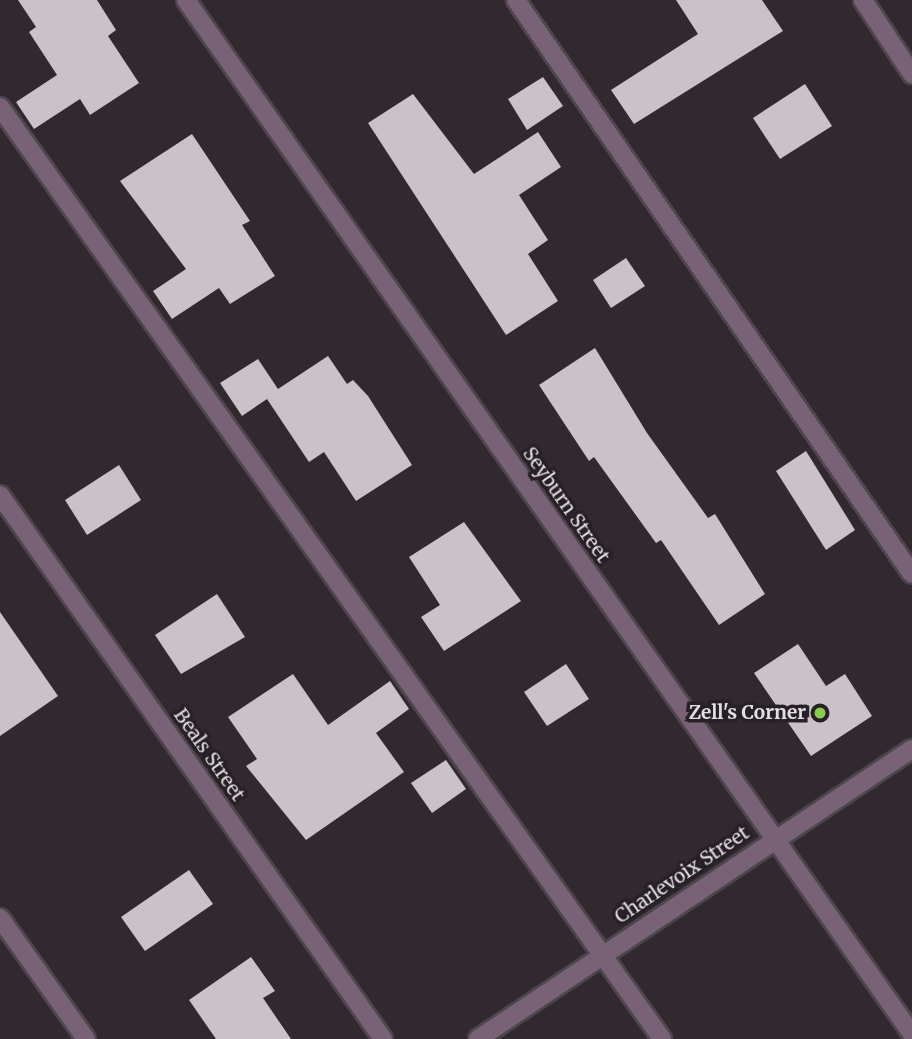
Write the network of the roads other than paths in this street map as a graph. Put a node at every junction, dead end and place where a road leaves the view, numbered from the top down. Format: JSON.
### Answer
{"nodes":[{"id":1,"x":186,"y":0,"type":"edge"},
{"id":2,"x":516,"y":0,"type":"edge"},
{"id":3,"x":863,"y":0,"type":"edge"},
{"id":4,"x":912,"y":74,"type":"edge"},
{"id":5,"x":0,"y":107,"type":"edge"},
{"id":6,"x":0,"y":495,"type":"edge"},
{"id":7,"x":912,"y":574,"type":"edge"},
{"id":8,"x":912,"y":749,"type":"edge"},
{"id":9,"x":774,"y":839,"type":"junction"},
{"id":10,"x":0,"y":918,"type":"edge"},
{"id":11,"x":603,"y":955,"type":"junction"},
{"id":12,"x":912,"y":1034,"type":"edge"},
{"id":13,"x":86,"y":1039,"type":"edge"},
{"id":14,"x":383,"y":1039,"type":"edge"},
{"id":15,"x":478,"y":1039,"type":"edge"},
{"id":16,"x":662,"y":1039,"type":"edge"}],
"edges":[{"from":1,"to":9,"type":"street","name":"Seyburn Street"},
{"from":2,"to":7,"type":"street"},
{"from":3,"to":4,"type":"street"},
{"from":5,"to":11,"type":"street"},
{"from":6,"to":14,"type":"street","name":"Beals Street"},
{"from":8,"to":9,"type":"street","name":"Charlevoix Street"},
{"from":9,"to":11,"type":"street","name":"Charlevoix Street"},
{"from":9,"to":12,"type":"street","name":"Seyburn Street"},
{"from":10,"to":13,"type":"street"},
{"from":11,"to":15,"type":"street","name":"Charlevoix Street"},
{"from":11,"to":16,"type":"street"}]}
